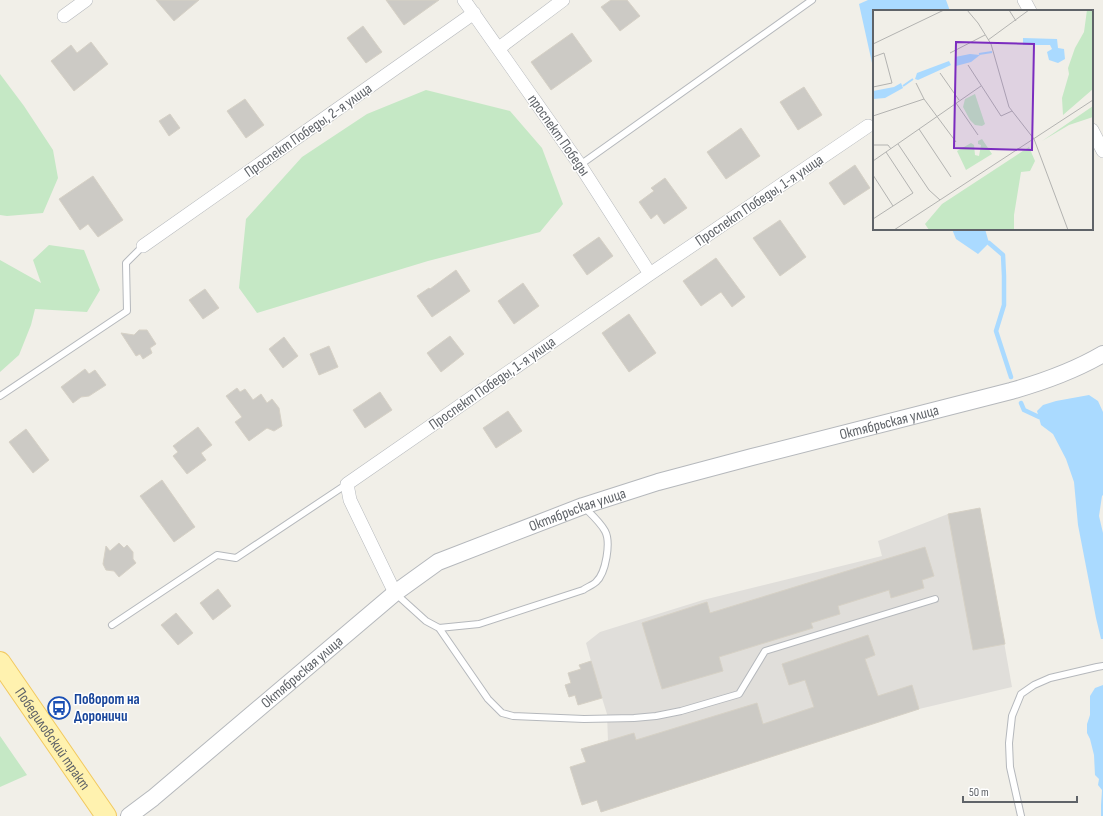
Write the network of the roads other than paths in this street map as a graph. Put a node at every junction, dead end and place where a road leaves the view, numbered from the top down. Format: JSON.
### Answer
{"nodes":[{"id":1,"x":86,"y":0,"type":"edge"},
{"id":2,"x":464,"y":0,"type":"edge"},
{"id":3,"x":563,"y":0,"type":"edge"},
{"id":4,"x":812,"y":0,"type":"edge"},
{"id":5,"x":1024,"y":0,"type":"edge"},
{"id":6,"x":1029,"y":10,"type":"edge"},
{"id":7,"x":474,"y":13,"type":"junction"},
{"id":8,"x":64,"y":16,"type":"dead end"},
{"id":9,"x":499,"y":48,"type":"junction"},
{"id":10,"x":868,"y":126,"type":"dead end"},
{"id":11,"x":1093,"y":132,"type":"edge"},
{"id":12,"x":1103,"y":151,"type":"edge"},
{"id":13,"x":580,"y":165,"type":"junction"},
{"id":14,"x":143,"y":246,"type":"joint"},
{"id":15,"x":650,"y":274,"type":"junction"},
{"id":16,"x":1103,"y":354,"type":"edge"},
{"id":17,"x":0,"y":396,"type":"edge"},
{"id":18,"x":347,"y":484,"type":"junction"},
{"id":19,"x":583,"y":506,"type":"junction"},
{"id":20,"x":395,"y":593,"type":"junction"},
{"id":21,"x":935,"y":599,"type":"dead end"},
{"id":22,"x":112,"y":625,"type":"dead end"},
{"id":23,"x":439,"y":628,"type":"junction"},
{"id":24,"x":0,"y":662,"type":"edge"},
{"id":25,"x":1103,"y":666,"type":"edge"},
{"id":26,"x":106,"y":816,"type":"edge"},
{"id":27,"x":129,"y":816,"type":"edge"},
{"id":28,"x":1021,"y":816,"type":"edge"}],
"edges":[{"from":1,"to":8,"type":"street"},
{"from":2,"to":7,"type":"street","name":"проспект Победы"},
{"from":3,"to":9,"type":"street"},
{"from":4,"to":13,"type":"lane"},
{"from":5,"to":6,"type":"street"},
{"from":7,"to":9,"type":"street","name":"проспект Победы"},
{"from":7,"to":14,"type":"street","name":"Проспект Победы, 2-я улица"},
{"from":9,"to":13,"type":"street","name":"проспект Победы"},
{"from":10,"to":15,"type":"street","name":"Проспект Победы, 1-я улица"},
{"from":11,"to":12,"type":"street"},
{"from":13,"to":15,"type":"street","name":"проспект Победы"},
{"from":14,"to":17,"type":"lane"},
{"from":15,"to":18,"type":"street","name":"Проспект Победы, 1-я улица"},
{"from":16,"to":19,"type":"street","name":"Октябрьская улица"},
{"from":18,"to":20,"type":"street"},
{"from":18,"to":22,"type":"lane","name":"Проспект Победы, 1-я улица"},
{"from":19,"to":20,"type":"street","name":"Октябрьская улица"},
{"from":19,"to":23,"type":"lane"},
{"from":20,"to":23,"type":"lane"},
{"from":20,"to":27,"type":"street","name":"Октябрьская улица"},
{"from":21,"to":23,"type":"lane"},
{"from":24,"to":26,"type":"main road","name":"Победиловский тракт"},
{"from":25,"to":28,"type":"lane"}]}
